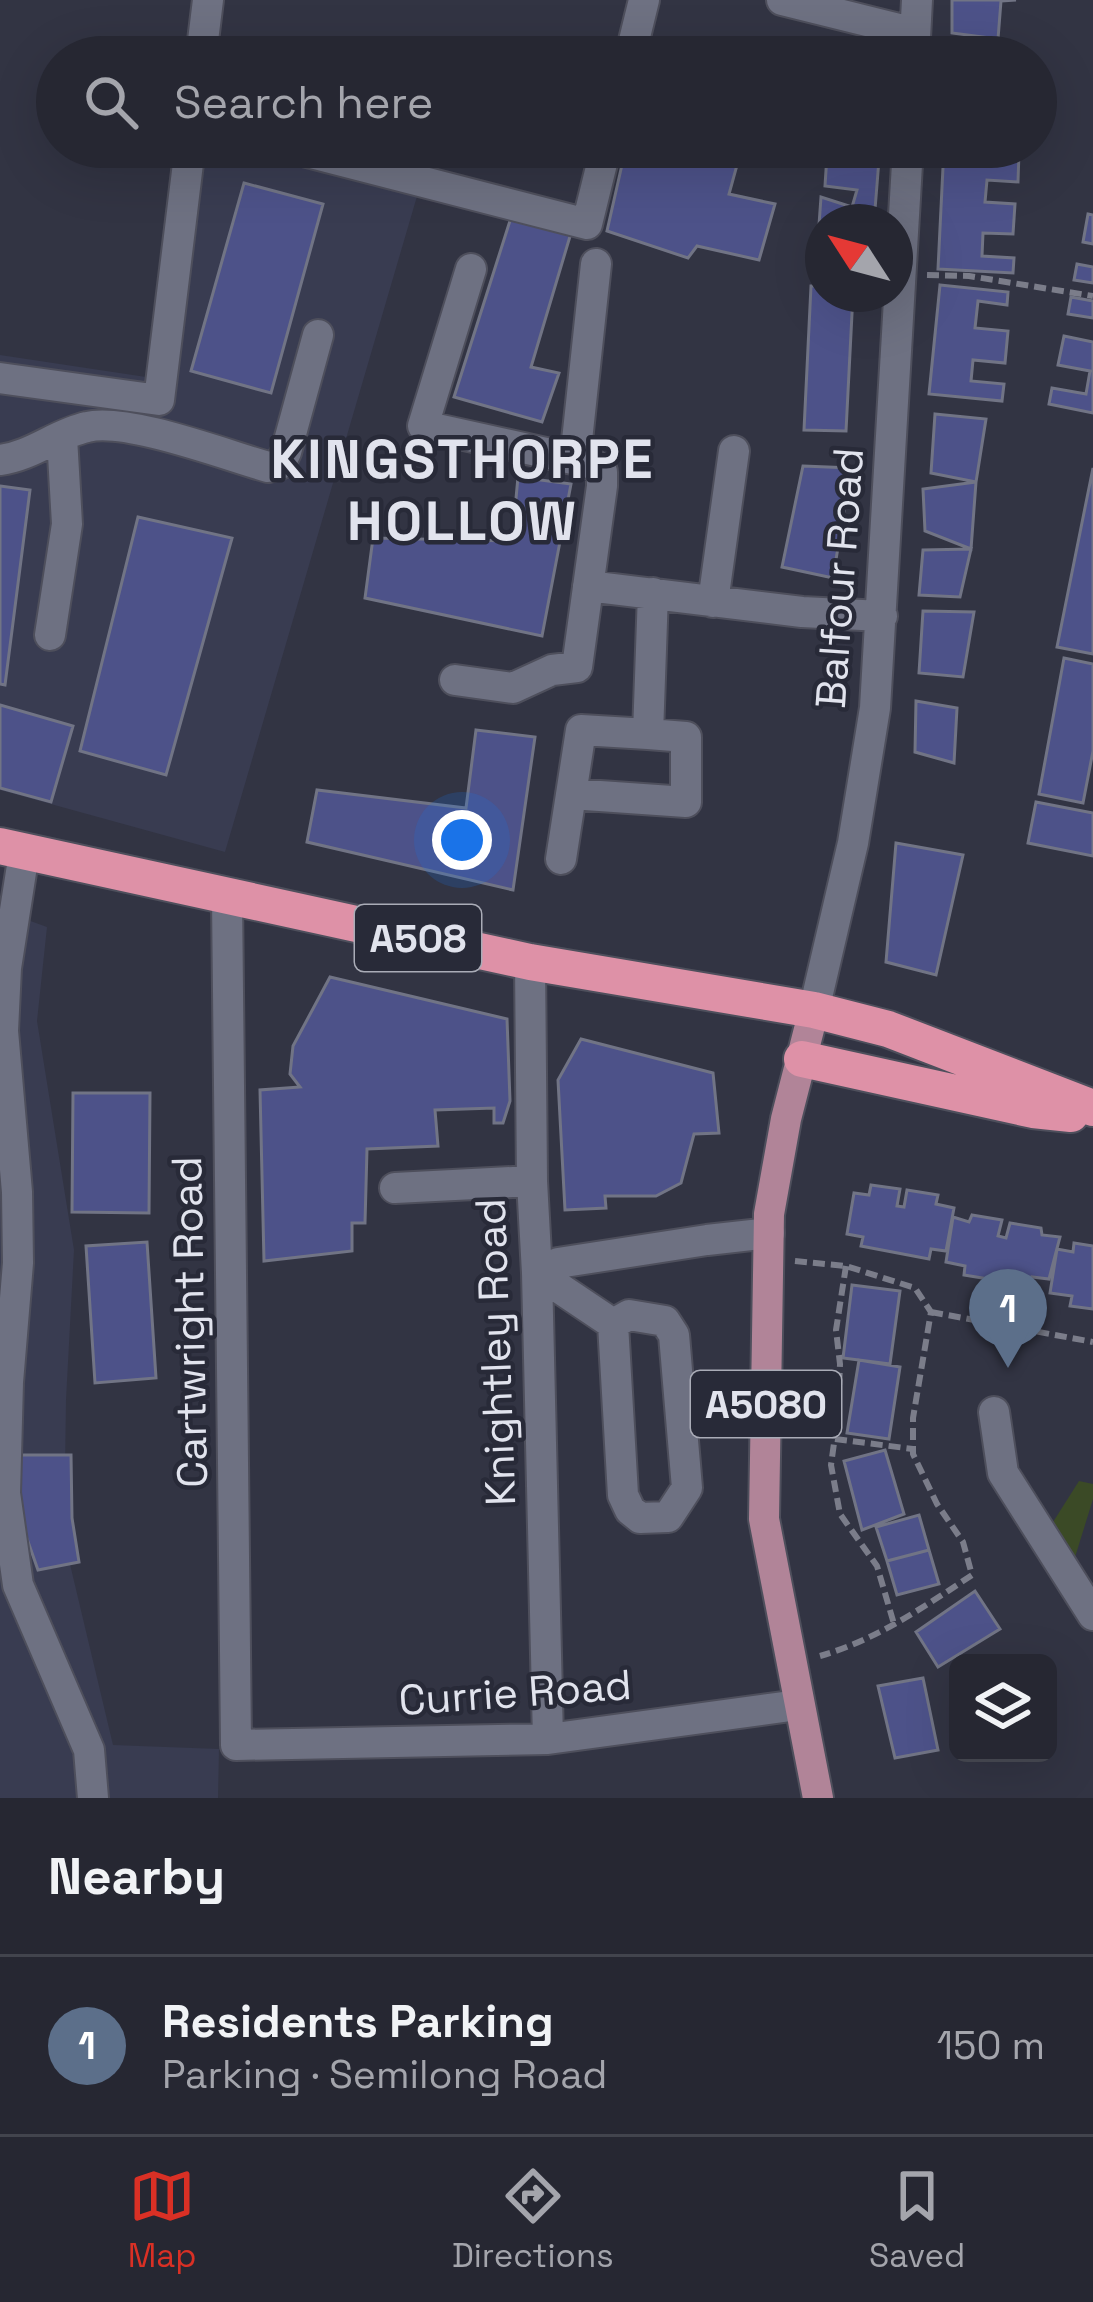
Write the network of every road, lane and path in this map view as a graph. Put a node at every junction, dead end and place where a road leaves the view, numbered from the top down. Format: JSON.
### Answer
{"nodes":[{"id":1,"x":208,"y":0,"type":"edge"},
{"id":2,"x":644,"y":0,"type":"edge"},
{"id":3,"x":782,"y":0,"type":"edge"},
{"id":4,"x":917,"y":0,"type":"edge"},
{"id":5,"x":204,"y":36,"type":"edge"},
{"id":6,"x":635,"y":36,"type":"edge"},
{"id":7,"x":888,"y":36,"type":"edge"},
{"id":8,"x":915,"y":36,"type":"edge"},
{"id":9,"x":187,"y":168,"type":"edge"},
{"id":10,"x":369,"y":168,"type":"edge"},
{"id":11,"x":602,"y":168,"type":"edge"},
{"id":12,"x":907,"y":168,"type":"edge"},
{"id":13,"x":904,"y":204,"type":"edge"},
{"id":14,"x":596,"y":264,"type":"dead end"},
{"id":15,"x":471,"y":269,"type":"dead end"},
{"id":16,"x":913,"y":275,"type":"edge"},
{"id":17,"x":1093,"y":296,"type":"edge"},
{"id":18,"x":898,"y":312,"type":"edge"},
{"id":19,"x":318,"y":335,"type":"dead end"},
{"id":20,"x":0,"y":378,"type":"edge"},
{"id":21,"x":62,"y":437,"type":"junction"},
{"id":22,"x":734,"y":451,"type":"dead end"},
{"id":23,"x":575,"y":459,"type":"junction"},
{"id":24,"x":0,"y":460,"type":"edge"},
{"id":25,"x":588,"y":586,"type":"junction"},
{"id":26,"x":653,"y":593,"type":"junction"},
{"id":27,"x":713,"y":602,"type":"junction"},
{"id":28,"x":882,"y":616,"type":"junction"},
{"id":29,"x":50,"y":635,"type":"dead end"},
{"id":30,"x":455,"y":680,"type":"dead end"},
{"id":31,"x":648,"y":734,"type":"junction"},
{"id":32,"x":571,"y":794,"type":"junction"},
{"id":33,"x":12,"y":849,"type":"edge"},
{"id":34,"x":561,"y":860,"type":"dead end"},
{"id":35,"x":226,"y":897,"type":"junction"},
{"id":36,"x":530,"y":962,"type":"junction"},
{"id":37,"x":814,"y":1010,"type":"junction"},
{"id":38,"x":802,"y":1059,"type":"junction"},
{"id":39,"x":1093,"y":1112,"type":"edge"},
{"id":40,"x":532,"y":1181,"type":"junction"},
{"id":41,"x":395,"y":1188,"type":"dead end"},
{"id":42,"x":768,"y":1245,"type":"junction"},
{"id":43,"x":846,"y":1266,"type":"junction"},
{"id":44,"x":536,"y":1273,"type":"junction"},
{"id":45,"x":931,"y":1312,"type":"junction"},
{"id":46,"x":613,"y":1324,"type":"junction"},
{"id":47,"x":1093,"y":1342,"type":"edge"},
{"id":48,"x":994,"y":1412,"type":"dead end"},
{"id":49,"x":3,"y":1436,"type":"edge"},
{"id":50,"x":835,"y":1438,"type":"junction"},
{"id":51,"x":913,"y":1449,"type":"junction"},
{"id":52,"x":1093,"y":1615,"type":"edge"},
{"id":53,"x":894,"y":1624,"type":"junction"},
{"id":54,"x":790,"y":1664,"type":"junction"},
{"id":55,"x":798,"y":1706,"type":"junction"},
{"id":56,"x":548,"y":1739,"type":"junction"},
{"id":57,"x":236,"y":1745,"type":"joint"},
{"id":58,"x":93,"y":1798,"type":"edge"},
{"id":59,"x":818,"y":1798,"type":"edge"}],
"edges":[{"from":1,"to":5,"type":"street"},
{"from":2,"to":6,"type":"street"},
{"from":3,"to":7,"type":"street"},
{"from":4,"to":8,"type":"street"},
{"from":9,"to":20,"type":"street"},
{"from":10,"to":11,"type":"street"},
{"from":12,"to":13,"type":"street","name":"Balfour Road"},
{"from":14,"to":23,"type":"street"},
{"from":15,"to":23,"type":"street"},
{"from":16,"to":17,"type":"path"},
{"from":18,"to":28,"type":"street","name":"Balfour Road"},
{"from":19,"to":21,"type":"street"},
{"from":21,"to":24,"type":"street"},
{"from":21,"to":29,"type":"street"},
{"from":22,"to":27,"type":"street"},
{"from":23,"to":25,"type":"street"},
{"from":25,"to":26,"type":"street"},
{"from":25,"to":30,"type":"street"},
{"from":26,"to":27,"type":"street"},
{"from":26,"to":31,"type":"street"},
{"from":27,"to":28,"type":"street"},
{"from":28,"to":37,"type":"street","name":"Balfour Road"},
{"from":31,"to":32,"type":"street"},
{"from":31,"to":32,"type":"street"},
{"from":32,"to":34,"type":"street"},
{"from":33,"to":35,"type":"highway","number":"A508"},
{"from":33,"to":49,"type":"street"},
{"from":35,"to":36,"type":"highway","number":"A508"},
{"from":35,"to":57,"type":"street","name":"Cartwright Road"},
{"from":36,"to":37,"type":"highway","number":"A508"},
{"from":36,"to":40,"type":"street","name":"Knightley Road"},
{"from":37,"to":38,"type":"main road","number":"A5080"},
{"from":37,"to":39,"type":"highway","number":"A508"},
{"from":38,"to":39,"type":"highway","number":"A508"},
{"from":38,"to":42,"type":"main road","number":"A5080"},
{"from":40,"to":41,"type":"street"},
{"from":40,"to":44,"type":"street","name":"Knightley Road"},
{"from":42,"to":43,"type":"path"},
{"from":42,"to":44,"type":"street"},
{"from":42,"to":54,"type":"main road","number":"A5080"},
{"from":43,"to":45,"type":"path"},
{"from":43,"to":50,"type":"path"},
{"from":44,"to":46,"type":"street"},
{"from":44,"to":56,"type":"street","name":"Knightley Road"},
{"from":45,"to":47,"type":"path"},
{"from":45,"to":51,"type":"path"},
{"from":46,"to":46,"type":"street"},
{"from":48,"to":52,"type":"street"},
{"from":49,"to":58,"type":"street"},
{"from":50,"to":51,"type":"path"},
{"from":50,"to":53,"type":"path"},
{"from":51,"to":53,"type":"path"},
{"from":53,"to":54,"type":"path"},
{"from":54,"to":55,"type":"main road","number":"A5080"},
{"from":55,"to":56,"type":"street","name":"Currie Road"},
{"from":55,"to":59,"type":"main road","number":"A5080"},
{"from":56,"to":57,"type":"street","name":"Currie Road"}]}
